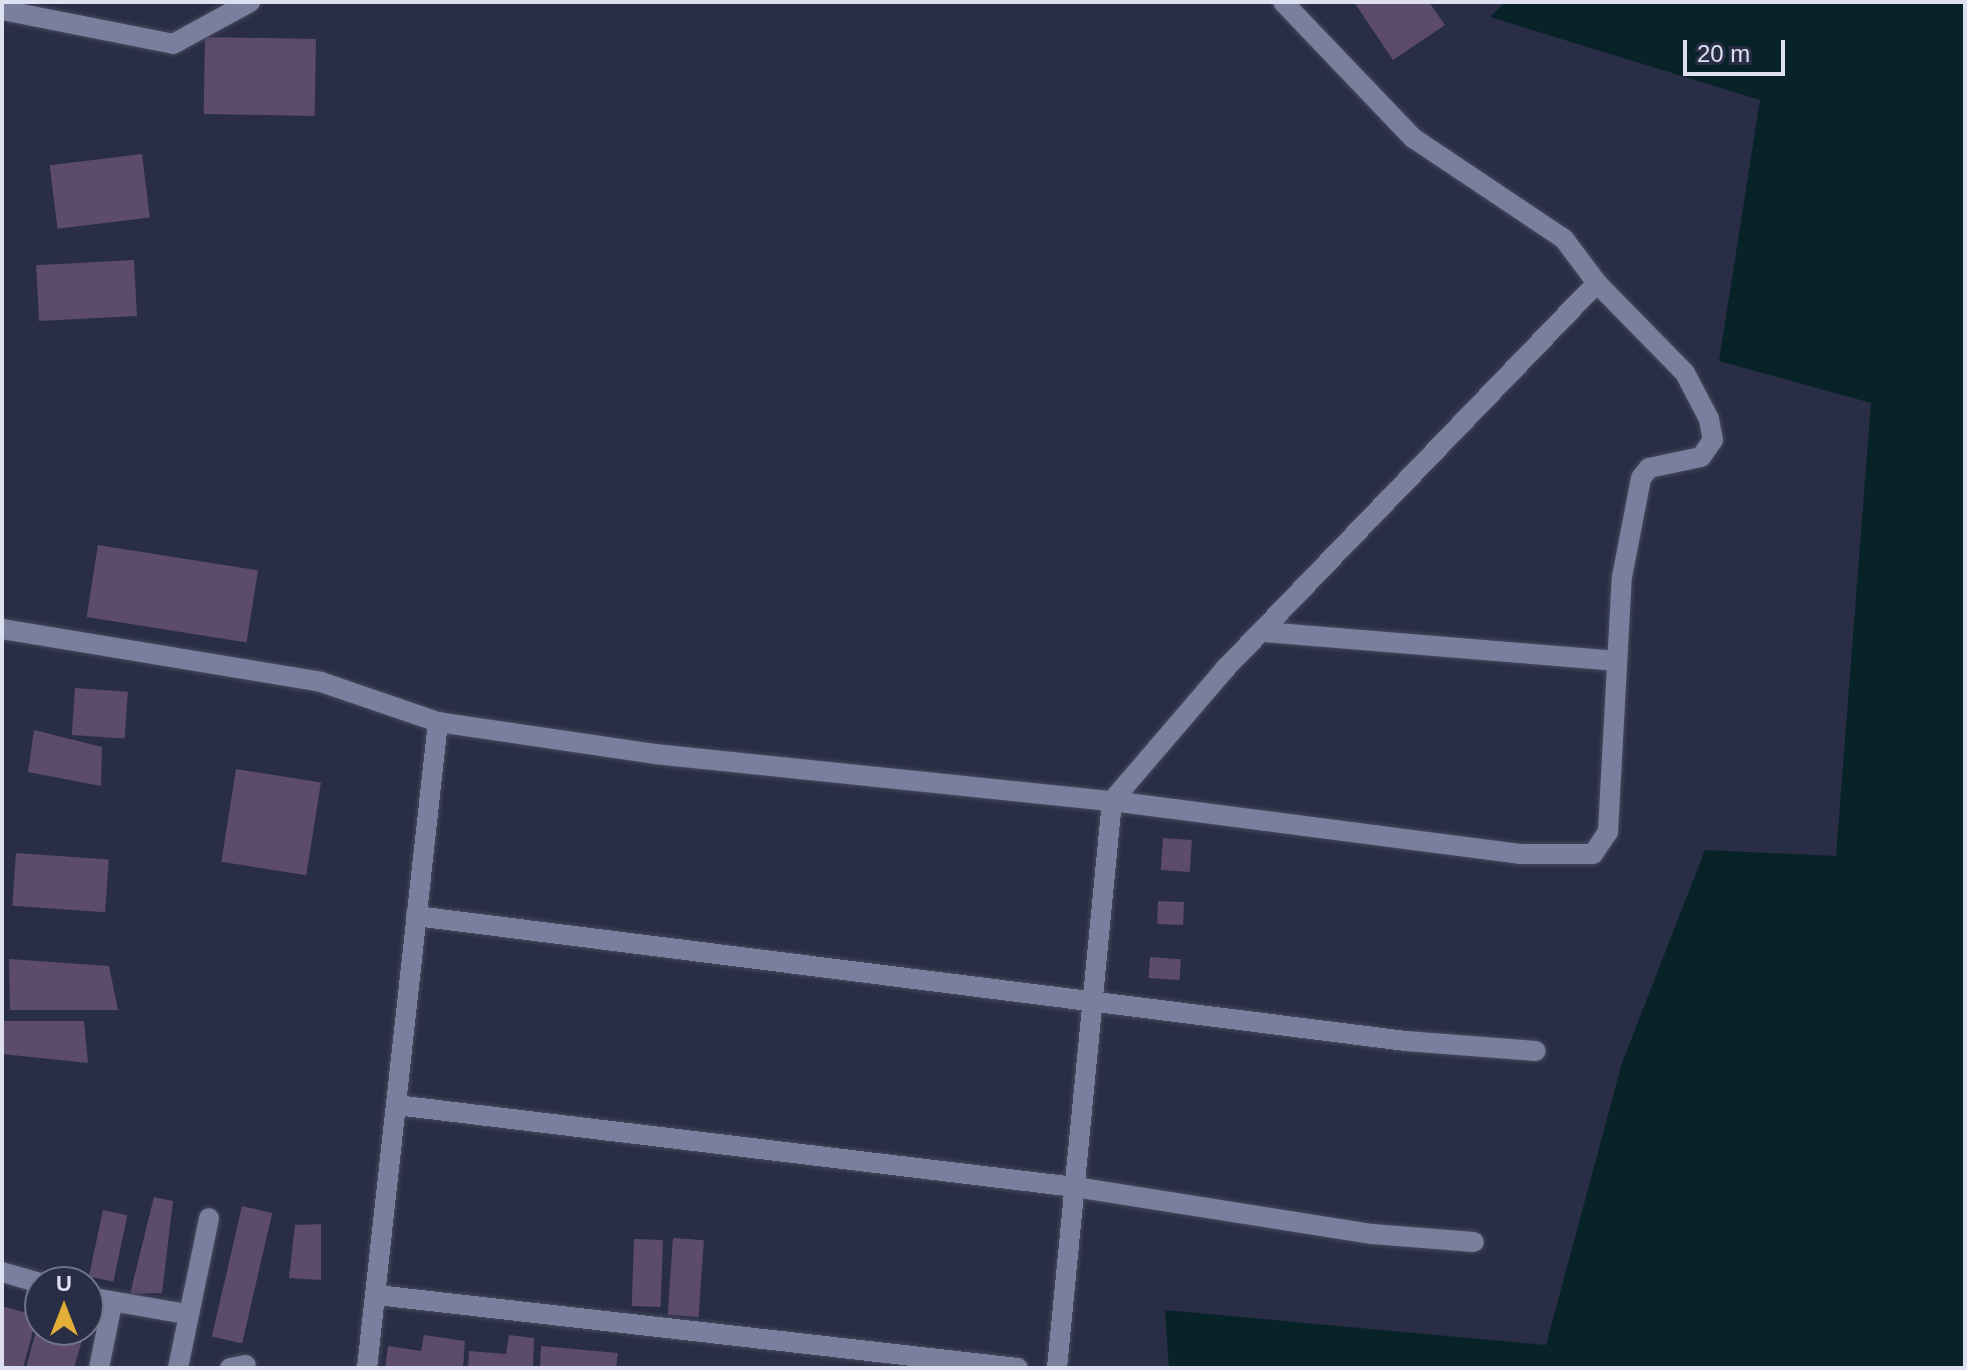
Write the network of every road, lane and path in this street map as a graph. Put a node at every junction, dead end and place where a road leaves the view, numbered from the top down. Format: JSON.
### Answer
{"nodes":[{"id":1,"x":250,"y":2,"type":"edge"},
{"id":2,"x":1283,"y":2,"type":"edge"},
{"id":3,"x":2,"y":10,"type":"edge"},
{"id":4,"x":1597,"y":283,"type":"junction"},
{"id":5,"x":2,"y":629,"type":"edge"},
{"id":6,"x":1265,"y":632,"type":"junction"},
{"id":7,"x":1617,"y":661,"type":"junction"},
{"id":8,"x":438,"y":722,"type":"junction"},
{"id":9,"x":1112,"y":801,"type":"junction"},
{"id":10,"x":416,"y":916,"type":"junction"},
{"id":11,"x":1095,"y":1001,"type":"junction"},
{"id":12,"x":1536,"y":1051,"type":"dead end"},
{"id":13,"x":396,"y":1105,"type":"junction"},
{"id":14,"x":1075,"y":1187,"type":"junction"},
{"id":15,"x":209,"y":1218,"type":"dead end"},
{"id":16,"x":1474,"y":1242,"type":"dead end"},
{"id":17,"x":2,"y":1272,"type":"edge"},
{"id":18,"x":24,"y":1278,"type":"edge"},
{"id":19,"x":377,"y":1295,"type":"junction"},
{"id":20,"x":104,"y":1302,"type":"edge"},
{"id":21,"x":112,"y":1304,"type":"junction"},
{"id":22,"x":186,"y":1314,"type":"junction"},
{"id":23,"x":99,"y":1368,"type":"edge"},
{"id":24,"x":178,"y":1368,"type":"edge"},
{"id":25,"x":367,"y":1368,"type":"edge"},
{"id":26,"x":1018,"y":1368,"type":"edge"},
{"id":27,"x":1057,"y":1368,"type":"edge"}],
"edges":[{"from":1,"to":3,"type":"street"},
{"from":2,"to":4,"type":"street"},
{"from":4,"to":6,"type":"street"},
{"from":4,"to":7,"type":"street"},
{"from":5,"to":8,"type":"street"},
{"from":6,"to":7,"type":"street"},
{"from":6,"to":9,"type":"street"},
{"from":7,"to":9,"type":"street"},
{"from":8,"to":9,"type":"street"},
{"from":8,"to":10,"type":"street"},
{"from":9,"to":11,"type":"street"},
{"from":10,"to":11,"type":"street"},
{"from":10,"to":13,"type":"street"},
{"from":11,"to":12,"type":"street"},
{"from":11,"to":14,"type":"street"},
{"from":13,"to":14,"type":"street"},
{"from":13,"to":19,"type":"street"},
{"from":14,"to":16,"type":"street"},
{"from":14,"to":27,"type":"street"},
{"from":15,"to":22,"type":"street"},
{"from":17,"to":18,"type":"street"},
{"from":19,"to":25,"type":"street"},
{"from":19,"to":26,"type":"street"},
{"from":20,"to":21,"type":"street"},
{"from":21,"to":22,"type":"street"},
{"from":21,"to":23,"type":"street"},
{"from":22,"to":24,"type":"street"}]}
